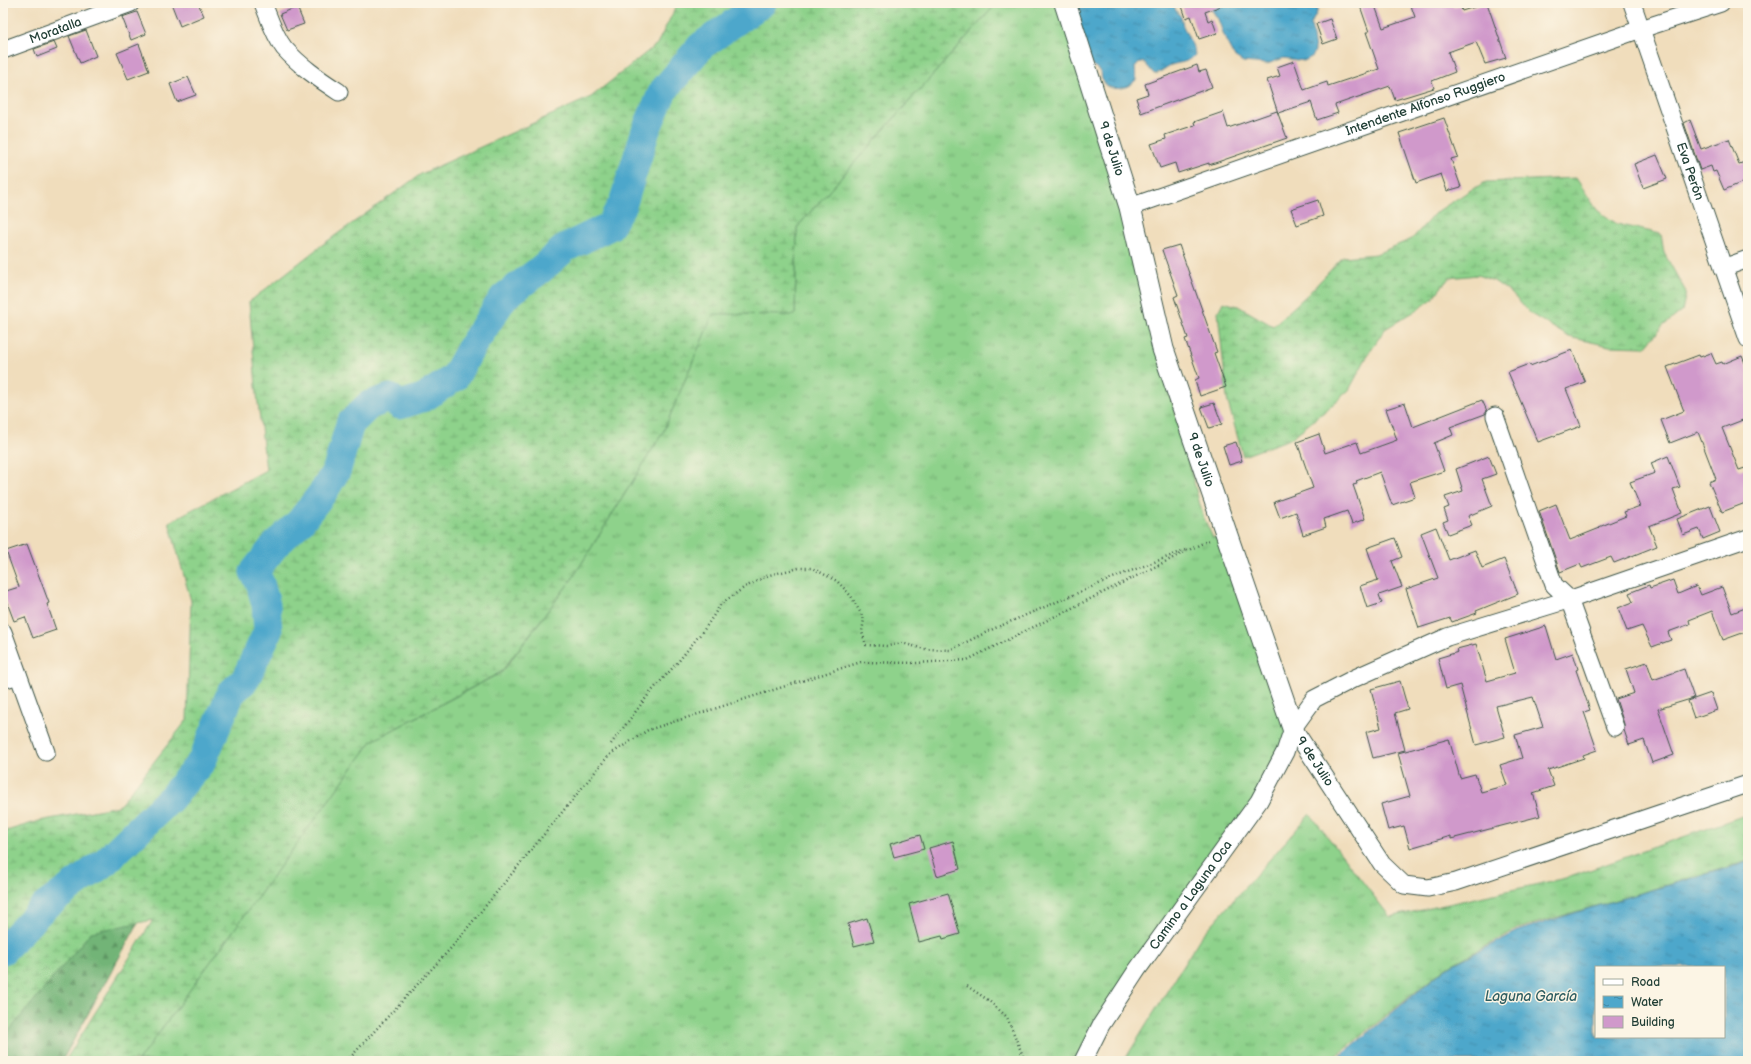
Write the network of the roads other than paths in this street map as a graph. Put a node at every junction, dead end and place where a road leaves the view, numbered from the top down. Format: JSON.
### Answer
{"nodes":[{"id":1,"x":131,"y":3,"type":"edge"},
{"id":2,"x":263,"y":3,"type":"edge"},
{"id":3,"x":1065,"y":3,"type":"edge"},
{"id":4,"x":1632,"y":3,"type":"edge"},
{"id":5,"x":1721,"y":3,"type":"edge"},
{"id":6,"x":1641,"y":29,"type":"junction"},
{"id":7,"x":3,"y":50,"type":"edge"},
{"id":8,"x":339,"y":92,"type":"dead end"},
{"id":9,"x":1130,"y":207,"type":"junction"},
{"id":10,"x":1748,"y":259,"type":"edge"},
{"id":11,"x":1723,"y":268,"type":"junction"},
{"id":12,"x":1748,"y":339,"type":"edge"},
{"id":13,"x":1494,"y":416,"type":"dead end"},
{"id":14,"x":1748,"y":538,"type":"edge"},
{"id":15,"x":1569,"y":599,"type":"junction"},
{"id":16,"x":3,"y":632,"type":"edge"},
{"id":17,"x":11,"y":677,"type":"edge"},
{"id":18,"x":1615,"y":727,"type":"dead end"},
{"id":19,"x":1292,"y":728,"type":"junction"},
{"id":20,"x":46,"y":752,"type":"dead end"},
{"id":21,"x":1748,"y":784,"type":"edge"},
{"id":22,"x":1083,"y":1061,"type":"edge"}],
"edges":[{"from":1,"to":7,"type":"street","name":"Moratalla"},
{"from":2,"to":8,"type":"street"},
{"from":3,"to":9,"type":"main road","name":"9 de Julio"},
{"from":4,"to":6,"type":"street","name":"Eva Perón"},
{"from":5,"to":6,"type":"street","name":"Intendente Alfonso Ruggiero"},
{"from":6,"to":9,"type":"street","name":"Intendente Alfonso Ruggiero"},
{"from":6,"to":11,"type":"street","name":"Eva Perón"},
{"from":9,"to":19,"type":"main road","name":"9 de Julio"},
{"from":10,"to":11,"type":"street"},
{"from":11,"to":12,"type":"street","name":"Eva Perón"},
{"from":13,"to":15,"type":"street"},
{"from":14,"to":15,"type":"street","name":"Camino a Laguna Oca"},
{"from":15,"to":18,"type":"street"},
{"from":15,"to":19,"type":"street","name":"Camino a Laguna Oca"},
{"from":16,"to":17,"type":"street"},
{"from":17,"to":20,"type":"street"},
{"from":19,"to":21,"type":"street","name":"9 de Julio"},
{"from":19,"to":22,"type":"street","name":"Camino a Laguna Oca"}]}
